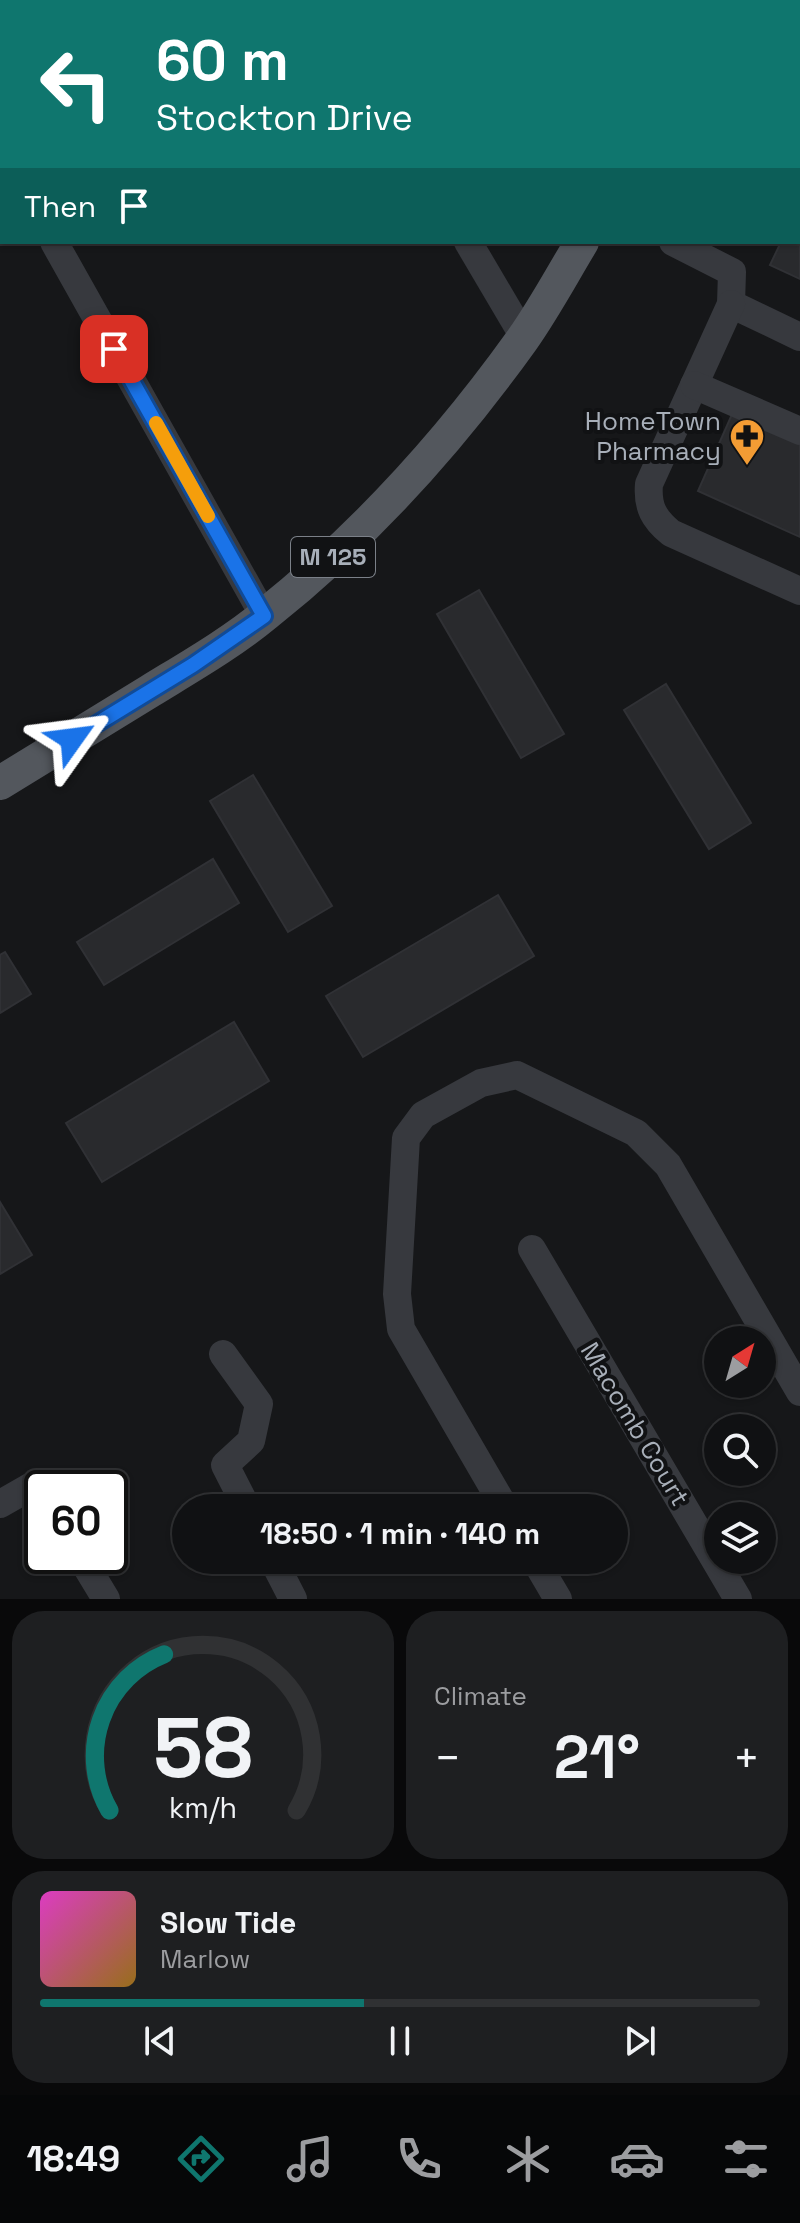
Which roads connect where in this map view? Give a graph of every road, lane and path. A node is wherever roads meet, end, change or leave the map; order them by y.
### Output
1 (55, 244) edge
2 (469, 244) edge
3 (581, 244) edge
4 (677, 244) edge
5 (731, 304) junction
6 (524, 337) junction
7 (800, 337) edge
8 (694, 385) junction
9 (800, 431) edge
10 (800, 591) edge
11 (264, 616) junction
12 (0, 783) edge
13 (532, 1249) dead end
14 (223, 1354) dead end
15 (800, 1392) edge
16 (24, 1490) edge
17 (240, 1494) edge
18 (497, 1494) edge
19 (0, 1504) edge
20 (91, 1574) edge
21 (280, 1574) edge
22 (543, 1574) edge
23 (106, 1599) edge
24 (293, 1599) edge
25 (558, 1599) edge
26 (738, 1599) edge

1 - 11 street
2 - 6 street
3 - 6 main road, M 125
4 - 5 street
5 - 7 street
5 - 8 street
6 - 11 main road, M 125
8 - 9 street
8 - 10 street
11 - 12 main road, M 125
13 - 26 street, Macomb Court
14 - 17 street
15 - 18 street
16 - 19 street
20 - 23 street
21 - 24 street
22 - 25 street

